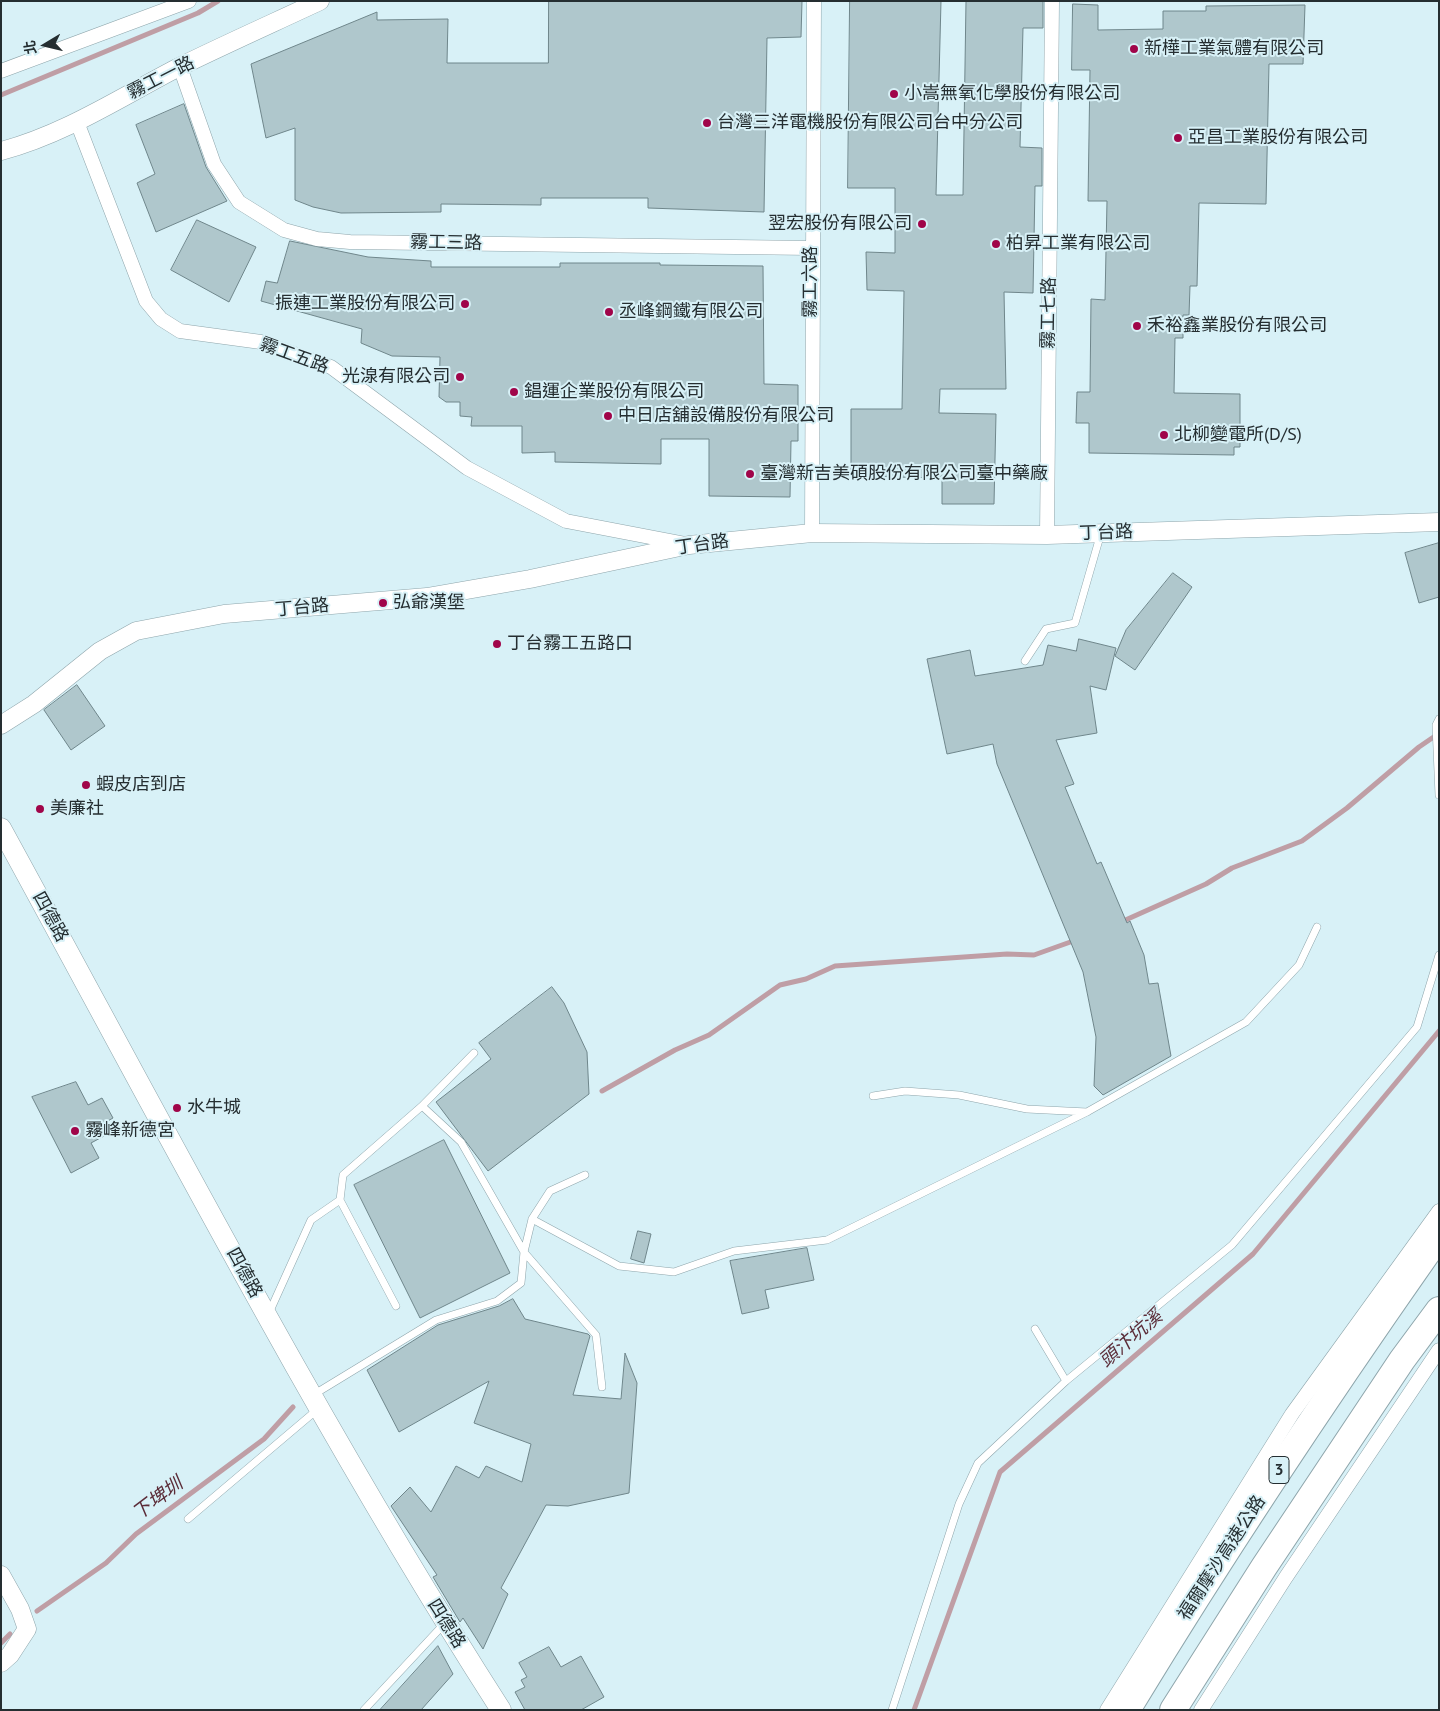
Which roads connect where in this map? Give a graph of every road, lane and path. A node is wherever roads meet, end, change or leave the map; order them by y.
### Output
1 (189, 1) edge
2 (320, 1) edge
3 (814, 1) edge
4 (1052, 1) edge
5 (180, 67) junction
6 (1, 71) edge
7 (77, 122) junction
8 (1, 151) edge
9 (811, 248) junction
10 (1439, 522) edge
11 (812, 533) junction
12 (1101, 533) junction
13 (1047, 535) junction
14 (689, 545) junction
15 (1025, 661) dead end
16 (1439, 719) edge
17 (1, 725) edge
18 (1439, 794) edge
19 (1, 828) edge
20 (1317, 927) dead end
21 (1439, 955) edge
22 (474, 1053) dead end
23 (872, 1096) dead end
24 (422, 1106) junction
25 (1088, 1112) junction
26 (586, 1175) dead end
27 (340, 1200) junction
28 (1439, 1211) edge
29 (532, 1219) junction
30 (1439, 1236) edge
31 (524, 1252) junction
32 (396, 1306) dead end
33 (1439, 1310) edge
34 (268, 1315) junction
35 (1036, 1329) dead end
36 (1439, 1350) edge
37 (1066, 1381) junction
38 (602, 1387) dead end
39 (315, 1402) junction
40 (188, 1519) dead end
41 (1, 1575) edge
42 (445, 1623) junction
43 (1, 1663) edge
44 (364, 1710) edge
45 (501, 1710) edge
46 (892, 1710) edge
47 (1107, 1710) edge
48 (1127, 1710) edge
49 (1173, 1710) edge
50 (1201, 1710) edge

1 - 6 street
2 - 5 street, 霧工一路
3 - 9 street, 霧工六路
4 - 13 street, 霧工七路
5 - 7 street, 霧工一路
5 - 9 street, 霧工三路
7 - 8 street, 霧工一路
7 - 14 street, 霧工五路
9 - 11 street, 霧工六路
10 - 12 street, 丁台路
11 - 13 street, 丁台路
11 - 14 street, 丁台路
12 - 13 street, 丁台路
12 - 15 lane
14 - 17 street, 丁台路
16 - 18 lane
19 - 34 main road, 四德路
20 - 25 lane
21 - 37 lane
22 - 24 lane
23 - 25 lane
24 - 27 lane
24 - 31 lane
25 - 29 lane
26 - 29 lane
27 - 32 lane
27 - 34 lane
28 - 47 street
29 - 31 lane
30 - 48 highway, 福爾摩沙高速公路 / 3
31 - 38 lane
31 - 39 lane
33 - 49 highway, 3
34 - 39 main road, 四德路
35 - 37 lane
36 - 50 street
37 - 46 lane
39 - 40 lane
39 - 42 main road, 四德路
41 - 43 street
42 - 44 lane
42 - 45 main road, 四德路

